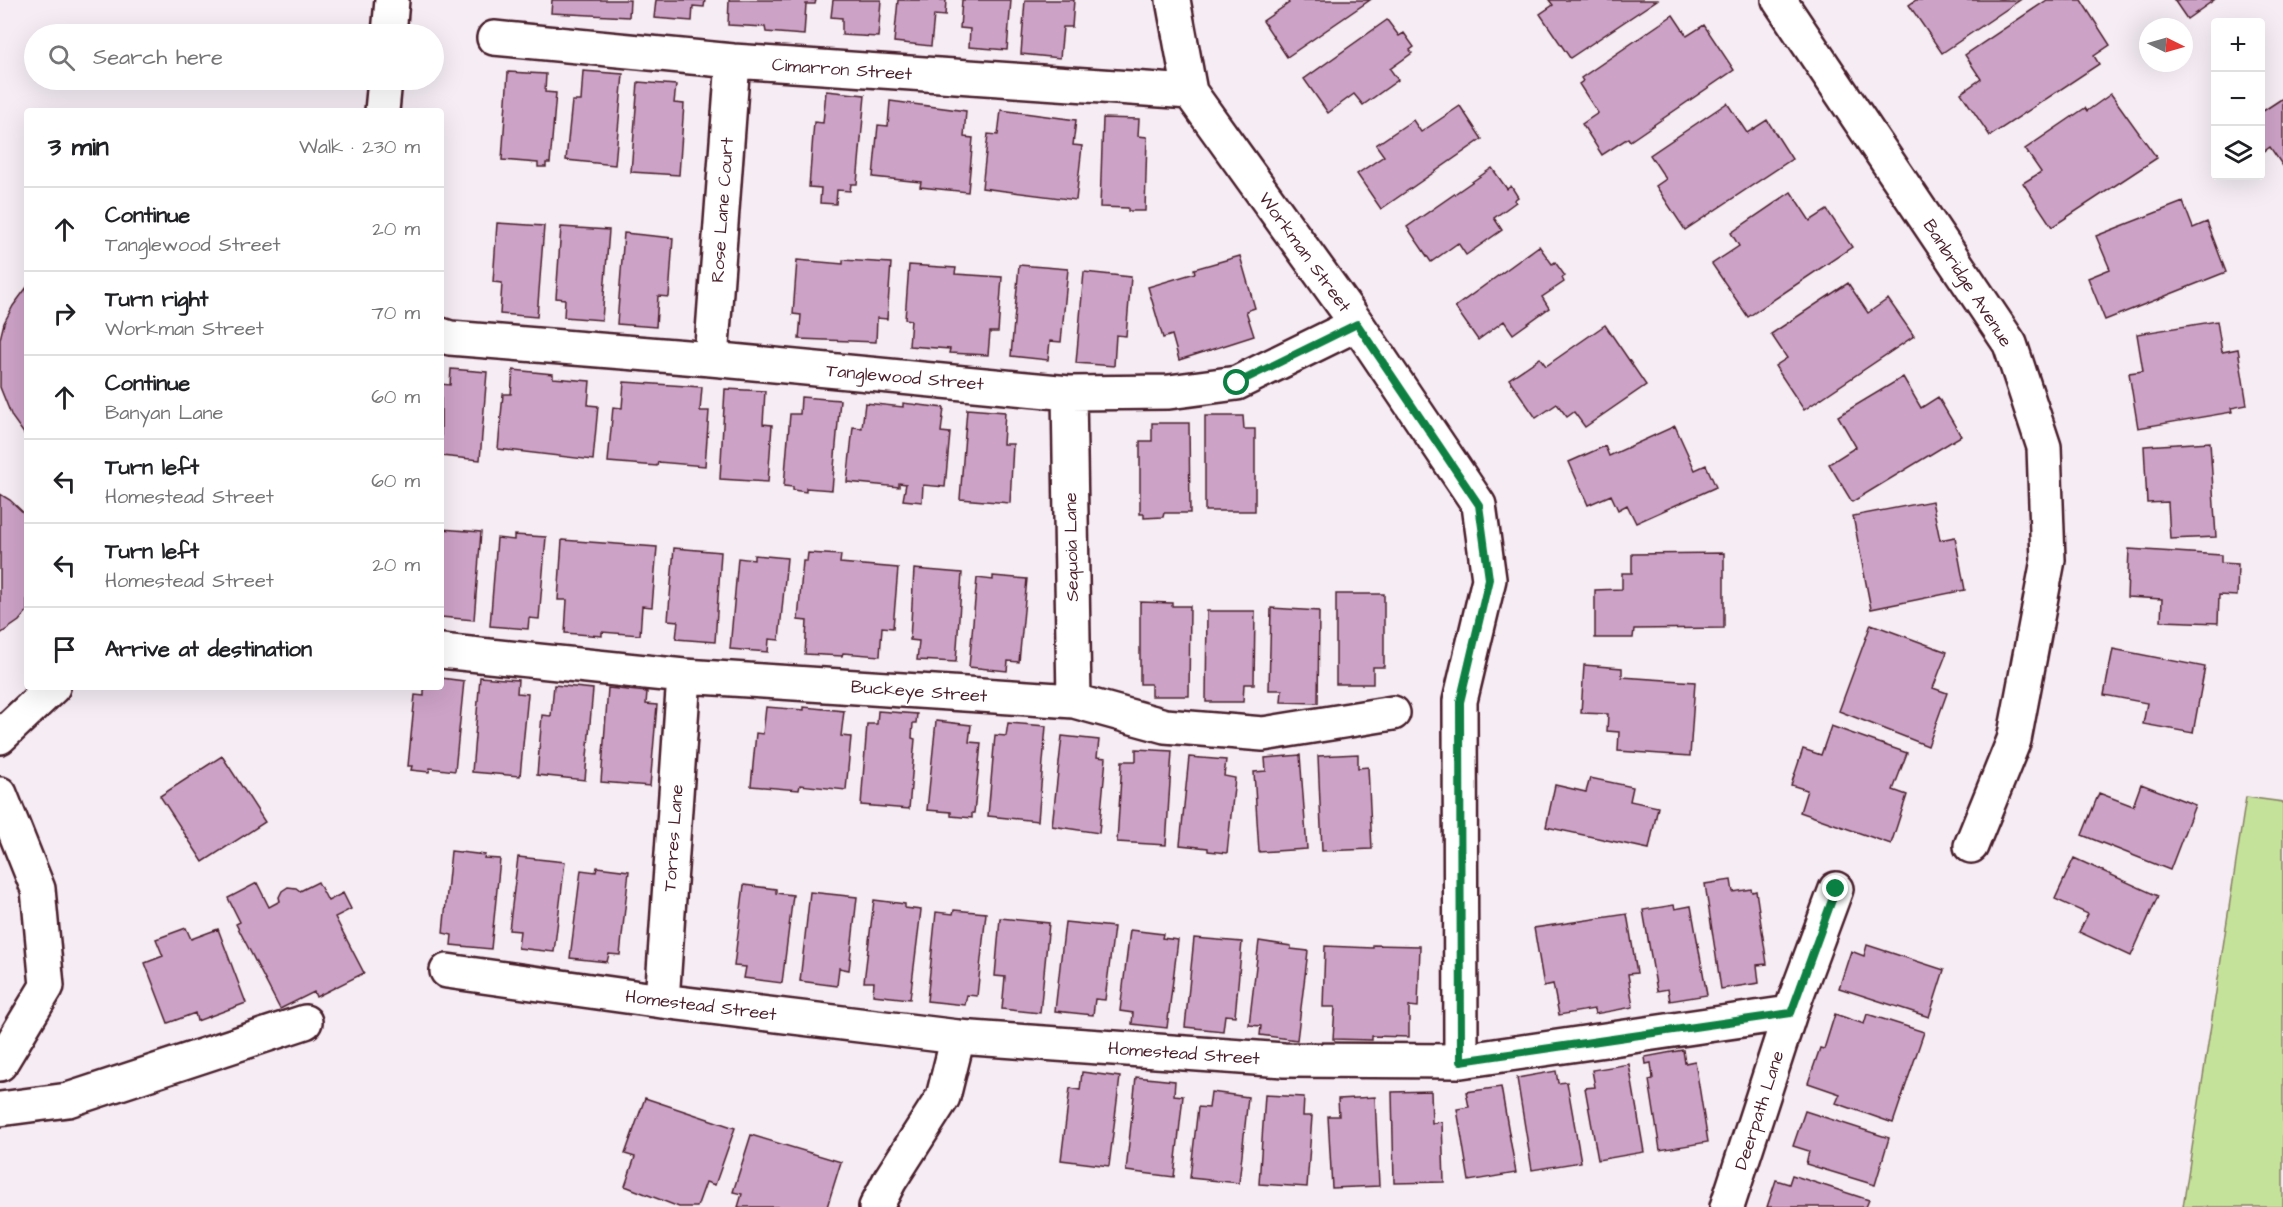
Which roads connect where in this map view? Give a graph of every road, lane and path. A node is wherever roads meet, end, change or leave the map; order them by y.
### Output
1 (392, 0) edge
2 (1173, 0) edge
3 (1779, 0) edge
4 (390, 24) edge
5 (494, 38) dead end
6 (733, 61) junction
7 (384, 90) edge
8 (1190, 92) junction
9 (382, 108) edge
10 (1357, 324) junction
11 (444, 336) edge
12 (711, 359) junction
13 (1069, 393) junction
14 (444, 651) edge
15 (684, 676) junction
16 (50, 690) edge
17 (1074, 701) junction
18 (1393, 713) dead end
19 (0, 737) edge
20 (0, 794) edge
21 (1971, 846) dead end
22 (1836, 889) dead end
23 (447, 971) dead end
24 (663, 1001) junction
25 (1791, 1013) junction
26 (305, 1022) dead end
27 (958, 1037) junction
28 (1461, 1061) junction
29 (0, 1064) edge
30 (0, 1109) edge
31 (876, 1207) edge
32 (1727, 1207) edge

1 - 4 street
2 - 8 street, Workman Street
3 - 21 street, Banbridge Avenue
5 - 6 street, Cimarron Street
6 - 8 street, Cimarron Street
6 - 12 street, Rose Lane Court
7 - 9 street
8 - 10 street, Workman Street
10 - 13 street, Tanglewood Street
10 - 28 street, Workman Street
11 - 12 street, Tanglewood Street
12 - 13 street, Tanglewood Street
13 - 17 street, Sequoia Lane
14 - 15 street, Buckeye Street
15 - 17 street, Buckeye Street
15 - 24 street, Torres Lane
16 - 19 street
17 - 18 street, Buckeye Street
20 - 29 street
22 - 25 street
23 - 24 street, Homestead Street
24 - 27 street, Homestead Street
25 - 28 street, Homestead Street
25 - 32 street, Deerpath Lane
26 - 30 street
27 - 28 street, Homestead Street
27 - 31 street

